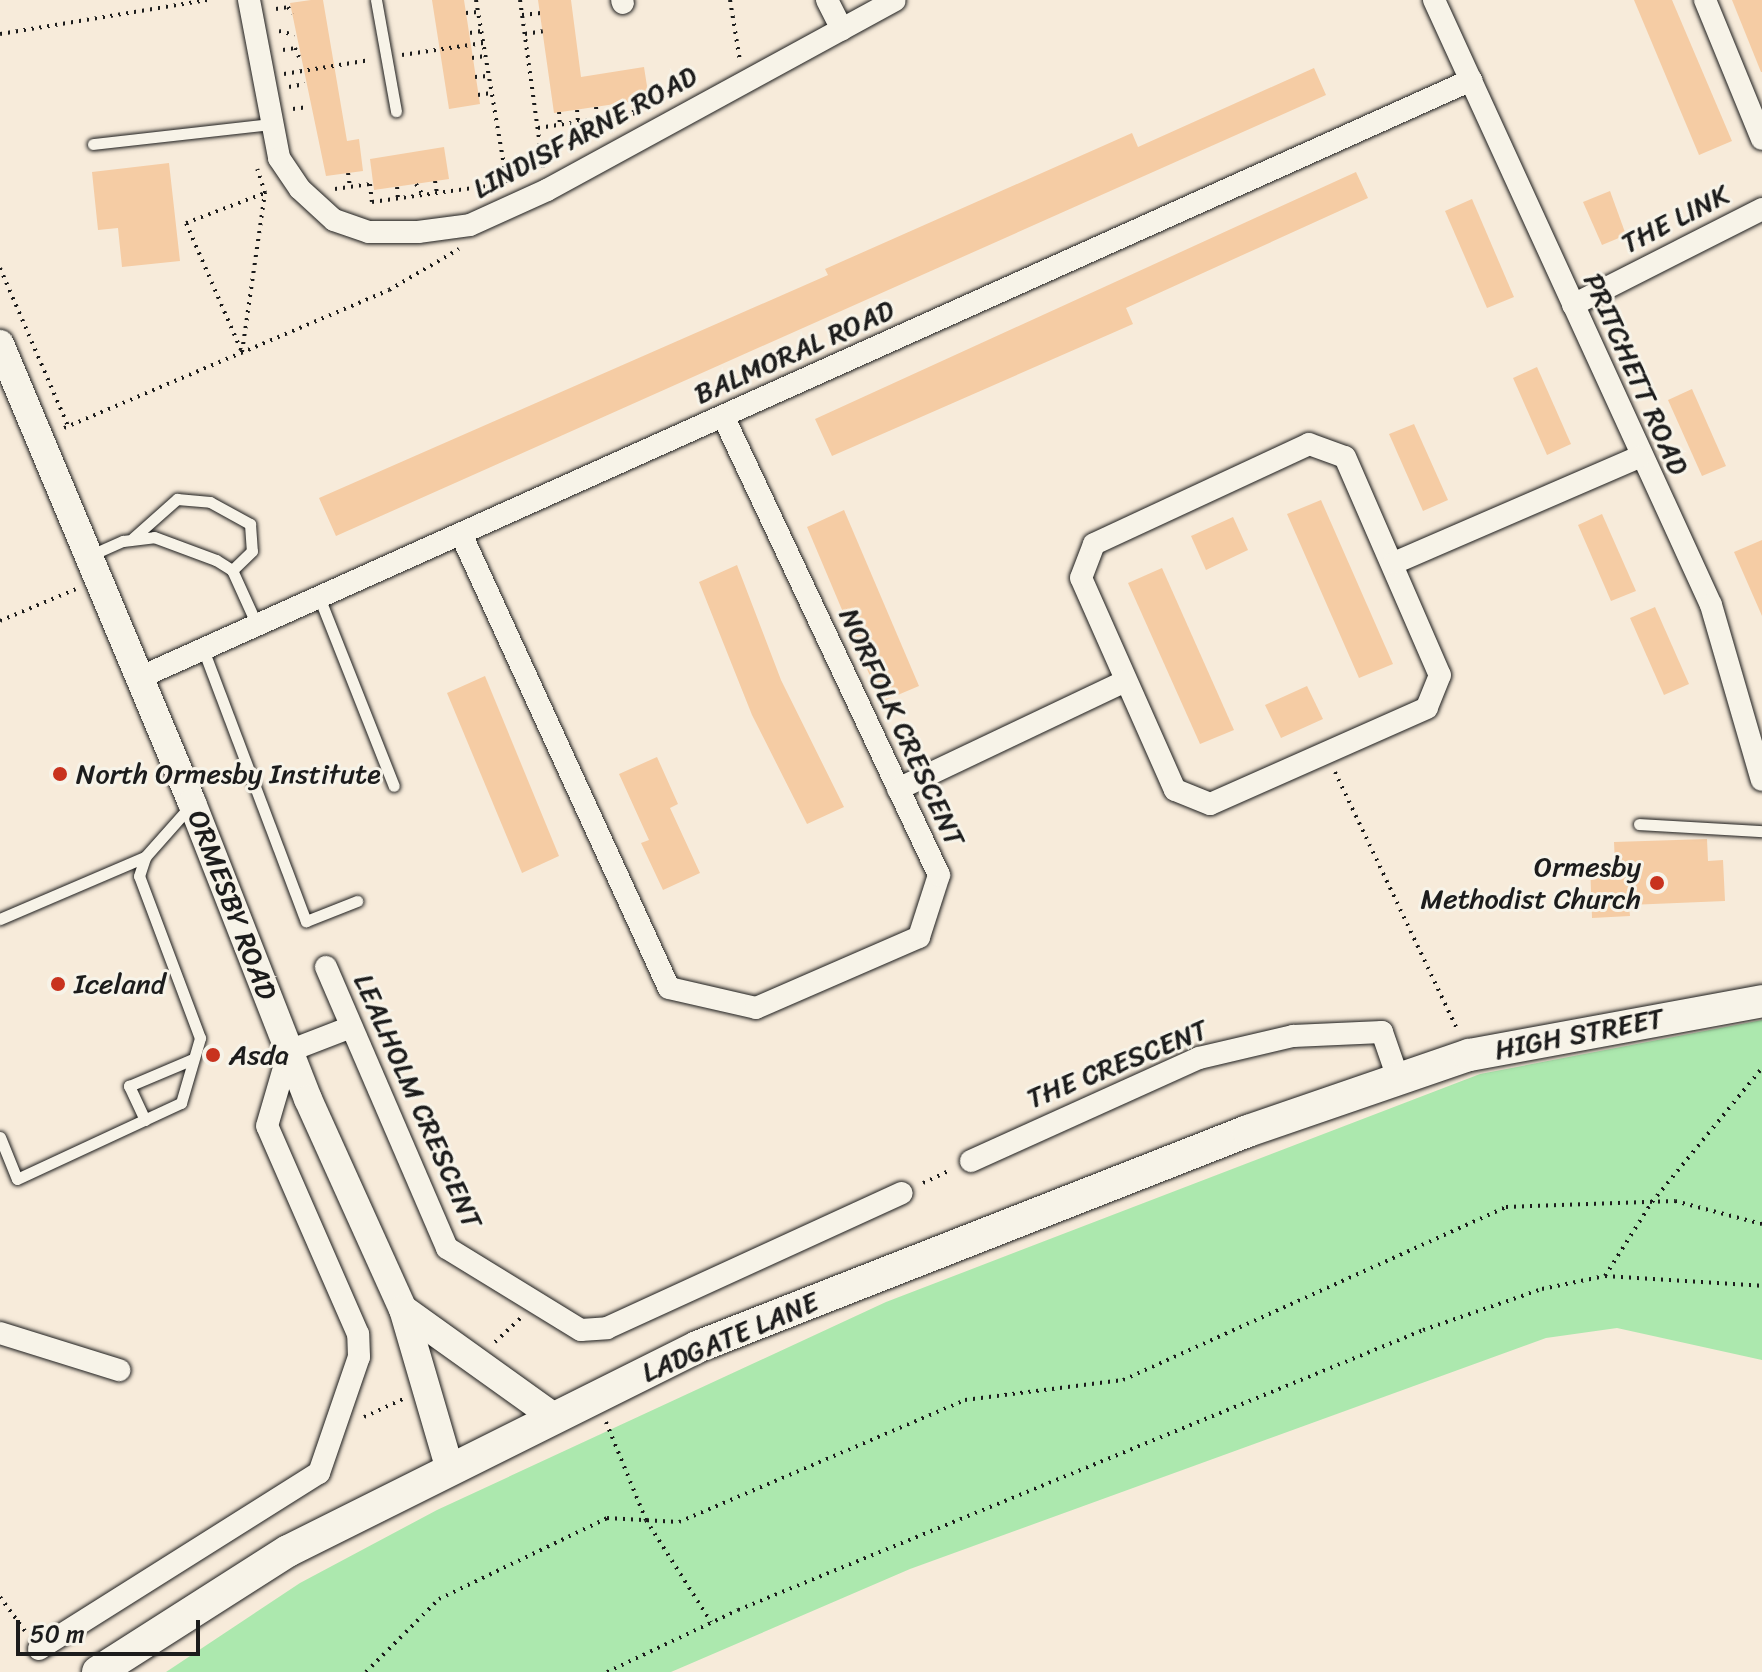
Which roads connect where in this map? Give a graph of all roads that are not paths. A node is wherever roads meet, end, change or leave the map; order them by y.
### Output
1 (249, 0) edge
2 (376, 0) edge
3 (827, 0) edge
4 (895, 0) edge
5 (1434, 0) edge
6 (1705, 0) edge
7 (842, 29) junction
8 (1471, 80) junction
9 (396, 111) dead end
10 (270, 124) junction
11 (1762, 139) edge
12 (93, 144) dead end
13 (1762, 209) edge
14 (1573, 305) junction
15 (0, 344) edge
16 (723, 416) junction
17 (1639, 457) junction
18 (461, 534) junction
19 (133, 538) junction
20 (1394, 563) junction
21 (96, 567) junction
22 (232, 570) junction
23 (319, 597) junction
24 (257, 625) junction
25 (203, 649) junction
26 (141, 677) junction
27 (1125, 681) junction
28 (1762, 780) edge
29 (394, 786) dead end
30 (898, 789) junction
31 (192, 803) junction
32 (1639, 824) dead end
33 (1762, 831) edge
34 (145, 857) junction
35 (357, 901) dead end
36 (0, 919) edge
37 (326, 967) dead end
38 (1762, 1001) edge
39 (351, 1027) junction
40 (289, 1051) junction
41 (193, 1059) junction
42 (1399, 1081) junction
43 (145, 1120) junction
44 (0, 1137) edge
45 (971, 1161) road end
46 (902, 1193) road end
47 (403, 1309) junction
48 (0, 1333) edge
49 (119, 1370) dead end
50 (555, 1418) junction
51 (450, 1470) junction
52 (39, 1649) dead end
53 (98, 1672) edge

1 - 10 street, LINDISFARNE ROAD
2 - 9 lane
3 - 7 street
4 - 7 street, LINDISFARNE ROAD
5 - 8 street, PRITCHETT ROAD
6 - 11 street
7 - 10 street, LINDISFARNE ROAD
8 - 14 street, PRITCHETT ROAD
8 - 16 street, BALMORAL ROAD
10 - 12 lane
13 - 14 street, THE LINK
14 - 17 street, PRITCHETT ROAD
15 - 21 street, ORMESBY ROAD
16 - 18 street, BALMORAL ROAD
16 - 30 street, NORFOLK CRESCENT
17 - 20 street
17 - 28 street, PRITCHETT ROAD
18 - 23 street, BALMORAL ROAD
18 - 30 street, NORFOLK CRESCENT
19 - 21 lane
19 - 22 lane
19 - 22 lane
20 - 27 street
20 - 27 street
21 - 26 street, ORMESBY ROAD
22 - 24 lane
23 - 24 street, BALMORAL ROAD
23 - 29 lane
24 - 25 street, BALMORAL ROAD
25 - 26 street, BALMORAL ROAD
25 - 35 lane
26 - 31 street, ORMESBY ROAD
27 - 30 street
31 - 34 lane
31 - 40 street, ORMESBY ROAD
32 - 33 lane
34 - 36 lane
34 - 41 lane
37 - 39 street, LEALHOLM CRESCENT
38 - 42 main road, HIGH STREET
39 - 40 street
39 - 46 street, LEALHOLM CRESCENT
40 - 47 street, ORMESBY ROAD
40 - 52 street
41 - 43 lane
41 - 43 lane
42 - 45 street, THE CRESCENT
42 - 50 main road, LADGATE LANE
43 - 44 lane
47 - 50 street
47 - 51 street, ORMESBY ROAD
48 - 49 street
50 - 51 main road, LADGATE LANE
51 - 53 main road, LADGATE LANE

